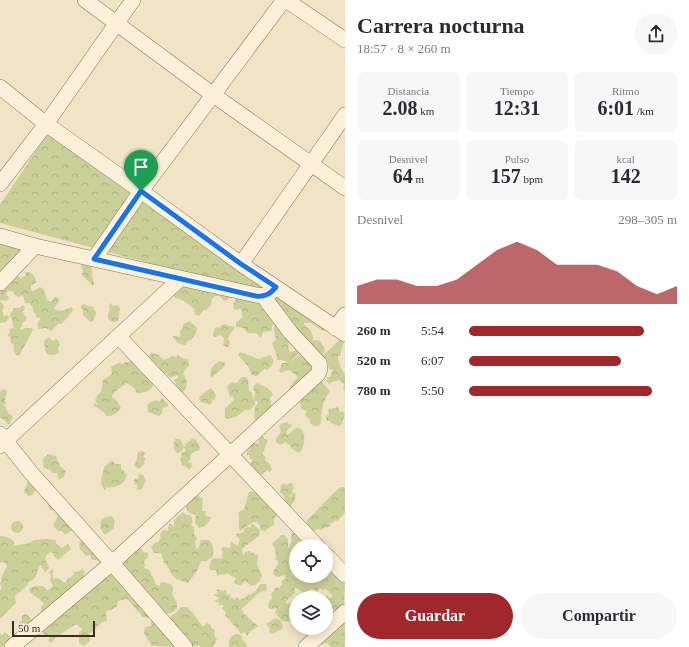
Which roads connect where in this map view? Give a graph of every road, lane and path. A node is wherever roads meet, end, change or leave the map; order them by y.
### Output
1 (85, 0) edge
2 (133, 0) edge
3 (285, 0) edge
4 (117, 24) junction
5 (345, 40) edge
6 (0, 87) edge
7 (212, 94) junction
8 (345, 115) edge
9 (46, 124) junction
10 (311, 164) junction
11 (0, 184) edge
12 (345, 188) edge
13 (141, 191) junction
14 (0, 236) edge
15 (35, 246) junction
16 (94, 259) junction
17 (241, 264) junction
18 (180, 279) junction
19 (0, 283) edge
20 (276, 287) junction
21 (263, 296) junction
22 (345, 315) edge
23 (340, 331) edge
24 (119, 337) junction
25 (2, 440) edge
26 (230, 454) junction
27 (310, 539) edge
28 (333, 562) edge
29 (112, 563) junction
30 (345, 575) edge
31 (345, 612) edge
32 (12, 647) edge
33 (185, 647) edge
34 (306, 647) edge

1 - 4 street
2 - 4 street
3 - 5 street
3 - 7 street
4 - 7 street
4 - 9 street
6 - 9 street
7 - 10 street
7 - 13 street
8 - 10 street
9 - 11 street
9 - 13 street
10 - 12 street
10 - 17 street
13 - 16 street
13 - 17 street
14 - 15 street
15 - 16 street
15 - 19 street
16 - 18 street
17 - 20 street
18 - 21 street
18 - 24 street
20 - 21 street
20 - 23 street
21 - 26 street
22 - 23 street
24 - 25 street
24 - 26 street
25 - 29 street
26 - 27 street
26 - 29 street
28 - 30 street
29 - 32 street
29 - 33 street
31 - 34 street

